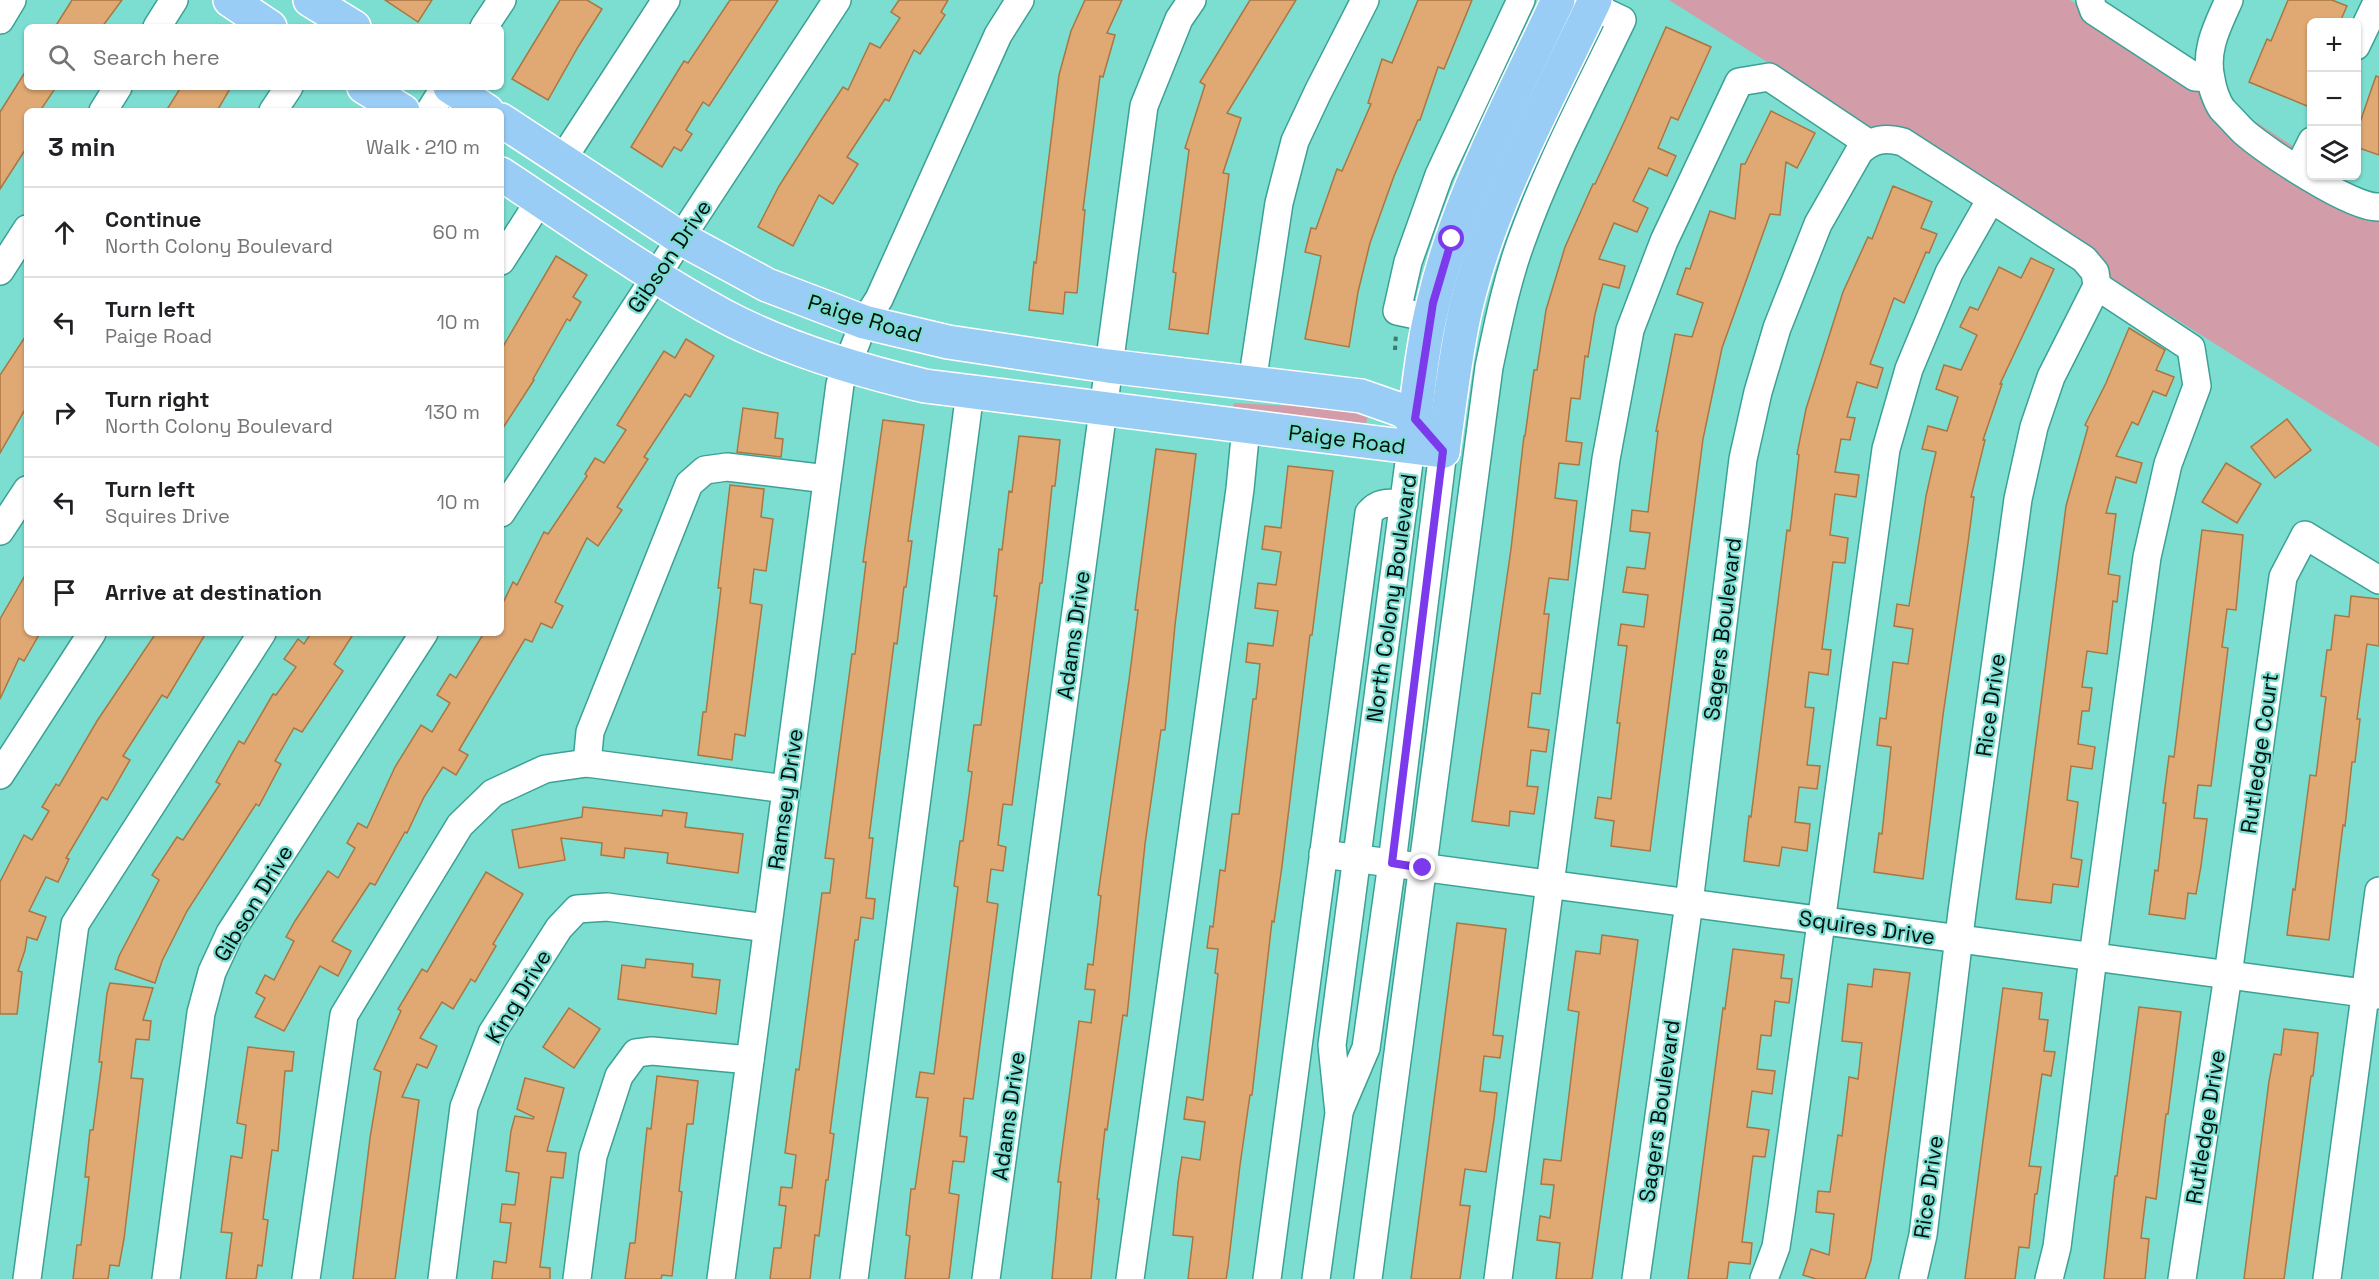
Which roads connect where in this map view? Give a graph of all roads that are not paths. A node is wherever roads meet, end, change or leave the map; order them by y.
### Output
1 (12, 0) edge
2 (174, 0) edge
3 (230, 0) edge
4 (502, 0) edge
5 (666, 0) edge
6 (837, 0) edge
7 (1020, 0) edge
8 (1192, 0) edge
9 (1365, 0) edge
10 (1521, 0) edge
11 (1558, 0) edge
12 (2090, 0) edge
13 (2229, 0) edge
14 (2378, 0) edge
15 (1593, 3) edge
16 (0, 20) edge
17 (159, 24) edge
18 (266, 24) edge
19 (486, 24) edge
20 (2361, 36) edge
21 (2210, 78) junction
22 (116, 90) edge
23 (287, 90) edge
24 (369, 90) edge
25 (444, 90) edge
26 (455, 90) edge
27 (105, 108) edge
28 (275, 108) edge
29 (398, 108) edge
30 (432, 108) edge
31 (482, 108) edge
32 (504, 122) edge
33 (1868, 142) junction
34 (2307, 151) edge
35 (562, 160) junction
36 (2298, 169) junction
37 (504, 176) edge
38 (1991, 199) junction
39 (540, 200) junction
40 (2379, 207) edge
41 (24, 234) edge
42 (682, 238) junction
43 (504, 256) edge
44 (0, 271) edge
45 (655, 275) junction
46 (2097, 286) junction
47 (1430, 318) junction
48 (864, 322) junction
49 (1423, 356) junction
50 (846, 364) junction
51 (1108, 366) junction
52 (1252, 383) junction
53 (970, 392) junction
54 (1361, 396) junction
55 (1103, 408) junction
56 (1246, 427) junction
57 (1413, 433) junction
58 (1443, 451) junction
59 (827, 479) junction
60 (24, 495) edge
61 (1404, 504) junction
62 (504, 508) edge
63 (0, 531) edge
64 (2379, 580) edge
65 (90, 636) edge
66 (260, 636) edge
67 (421, 636) edge
68 (587, 764) junction
69 (0, 775) edge
70 (786, 789) junction
71 (1323, 854) junction
72 (1356, 858) junction
73 (1392, 863) junction
74 (1423, 868) junction
75 (1550, 884) junction
76 (2379, 891) edge
77 (1689, 903) junction
78 (1822, 921) junction
79 (767, 928) junction
80 (1959, 940) junction
81 (2093, 957) junction
82 (2228, 975) junction
83 (2373, 994) edge
84 (750, 1060) junction
85 (1339, 1113) junction
86 (27, 1279) edge
87 (166, 1279) edge
88 (306, 1279) edge
89 (442, 1279) edge
90 (577, 1279) edge
91 (721, 1279) edge
92 (854, 1279) edge
93 (986, 1279) edge
94 (1130, 1279) edge
95 (1267, 1279) edge
96 (1317, 1279) edge
97 (1368, 1279) edge
98 (1498, 1279) edge
99 (1636, 1279) edge
100 (1764, 1279) edge
101 (1913, 1279) edge
102 (2049, 1279) edge
103 (2182, 1279) edge
104 (2327, 1279) edge

1 - 16 street
2 - 17 street
3 - 18 main road
4 - 19 street
5 - 35 street
6 - 42 street, Gibson Drive
7 - 48 street, Ramsey Drive
8 - 51 street, Adams Drive
9 - 52 street
10 - 47 street
11 - 47 main road, North Colony Boulevard
12 - 21 street
13 - 21 street
14 - 20 street
15 - 58 main road, North Colony Boulevard
15 - 74 street
21 - 36 street
22 - 27 street
23 - 28 street
24 - 29 main road
25 - 30 street
26 - 31 main road
32 - 35 main road, Paige Road
33 - 38 street
33 - 75 street
33 - 77 street, Sagers Boulevard
34 - 36 street
35 - 42 main road, Paige Road
36 - 40 street
37 - 39 main road, Paige Road
38 - 46 street
38 - 78 street
39 - 43 street
39 - 45 main road, Paige Road
41 - 44 street
42 - 45 street, Gibson Drive
42 - 48 main road, Paige Road
45 - 50 main road, Paige Road
45 - 62 street, Gibson Drive
46 - 80 street, Rice Drive
46 - 81 street
47 - 49 main road, North Colony Boulevard
48 - 50 street, Ramsey Drive
48 - 51 main road, Paige Road
49 - 54 main road
49 - 57 main road, North Colony Boulevard
50 - 53 main road, Paige Road
50 - 59 street, Ramsey Drive
51 - 52 main road, Paige Road
51 - 55 street, Adams Drive
52 - 54 main road, Paige Road
53 - 55 main road, Paige Road
53 - 92 street
54 - 57 main road, Paige Road
55 - 56 main road, Paige Road
55 - 93 street, Adams Drive
56 - 57 main road, Paige Road
56 - 94 street
57 - 58 main road, Paige Road
57 - 61 street, North Colony Boulevard
58 - 73 street, North Colony Boulevard
59 - 68 street
59 - 70 street, Ramsey Drive
60 - 63 street
61 - 71 street
61 - 72 street, North Colony Boulevard
64 - 82 street, Rutledge Court
65 - 69 street
66 - 86 street
67 - 87 street, Gibson Drive
68 - 70 street
68 - 88 street
70 - 79 street, Ramsey Drive
71 - 72 street, Squires Drive
71 - 95 street
72 - 73 street, Squires Drive
72 - 85 street, North Colony Boulevard
73 - 74 street, Squires Drive
73 - 85 street, North Colony Boulevard
74 - 75 street, Squires Drive
74 - 97 street
75 - 77 street, Squires Drive
75 - 98 street
76 - 83 street
77 - 78 street, Squires Drive
77 - 99 street, Sagers Boulevard
78 - 80 street, Squires Drive
78 - 100 street
79 - 84 street, Ramsey Drive
79 - 89 street, King Drive
80 - 81 street, Squires Drive
80 - 101 street, Rice Drive
81 - 82 street, Squires Drive
81 - 102 street
82 - 83 street, Squires Drive
82 - 103 street, Rutledge Drive
83 - 104 street
84 - 90 street
84 - 91 street, Ramsey Drive
85 - 96 street, North Colony Boulevard

